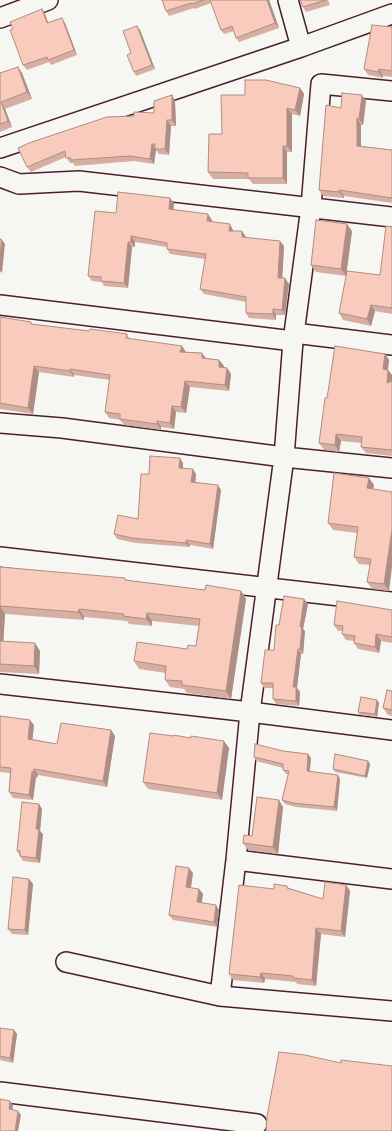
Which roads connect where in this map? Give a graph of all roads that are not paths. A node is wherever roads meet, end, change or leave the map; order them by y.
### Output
1 (48, 0) edge
2 (288, 0) edge
3 (392, 14) edge
4 (0, 18) edge
5 (301, 47) junction
6 (392, 90) edge
7 (0, 148) edge
8 (0, 177) edge
9 (311, 207) junction
10 (392, 217) edge
11 (0, 305) edge
12 (293, 337) junction
13 (392, 345) edge
14 (0, 423) edge
15 (284, 457) junction
16 (392, 468) edge
17 (0, 557) edge
18 (267, 588) junction
19 (392, 602) edge
20 (0, 684) edge
21 (250, 712) junction
22 (392, 730) edge
23 (236, 860) junction
24 (392, 879) edge
25 (66, 962) dead end
26 (220, 996) junction
27 (392, 1011) edge
28 (0, 1092) edge
29 (257, 1124) dead end

1 - 4 street
2 - 5 street
3 - 5 street
5 - 7 street
6 - 9 street
8 - 9 street
9 - 10 street
9 - 12 street
11 - 12 street
12 - 13 street
12 - 15 street
14 - 15 street
15 - 16 street
15 - 18 street
17 - 18 street
18 - 19 street
18 - 21 street
20 - 21 street
21 - 22 street
21 - 23 street
23 - 24 street
23 - 26 street
25 - 26 street
26 - 27 street
28 - 29 street

